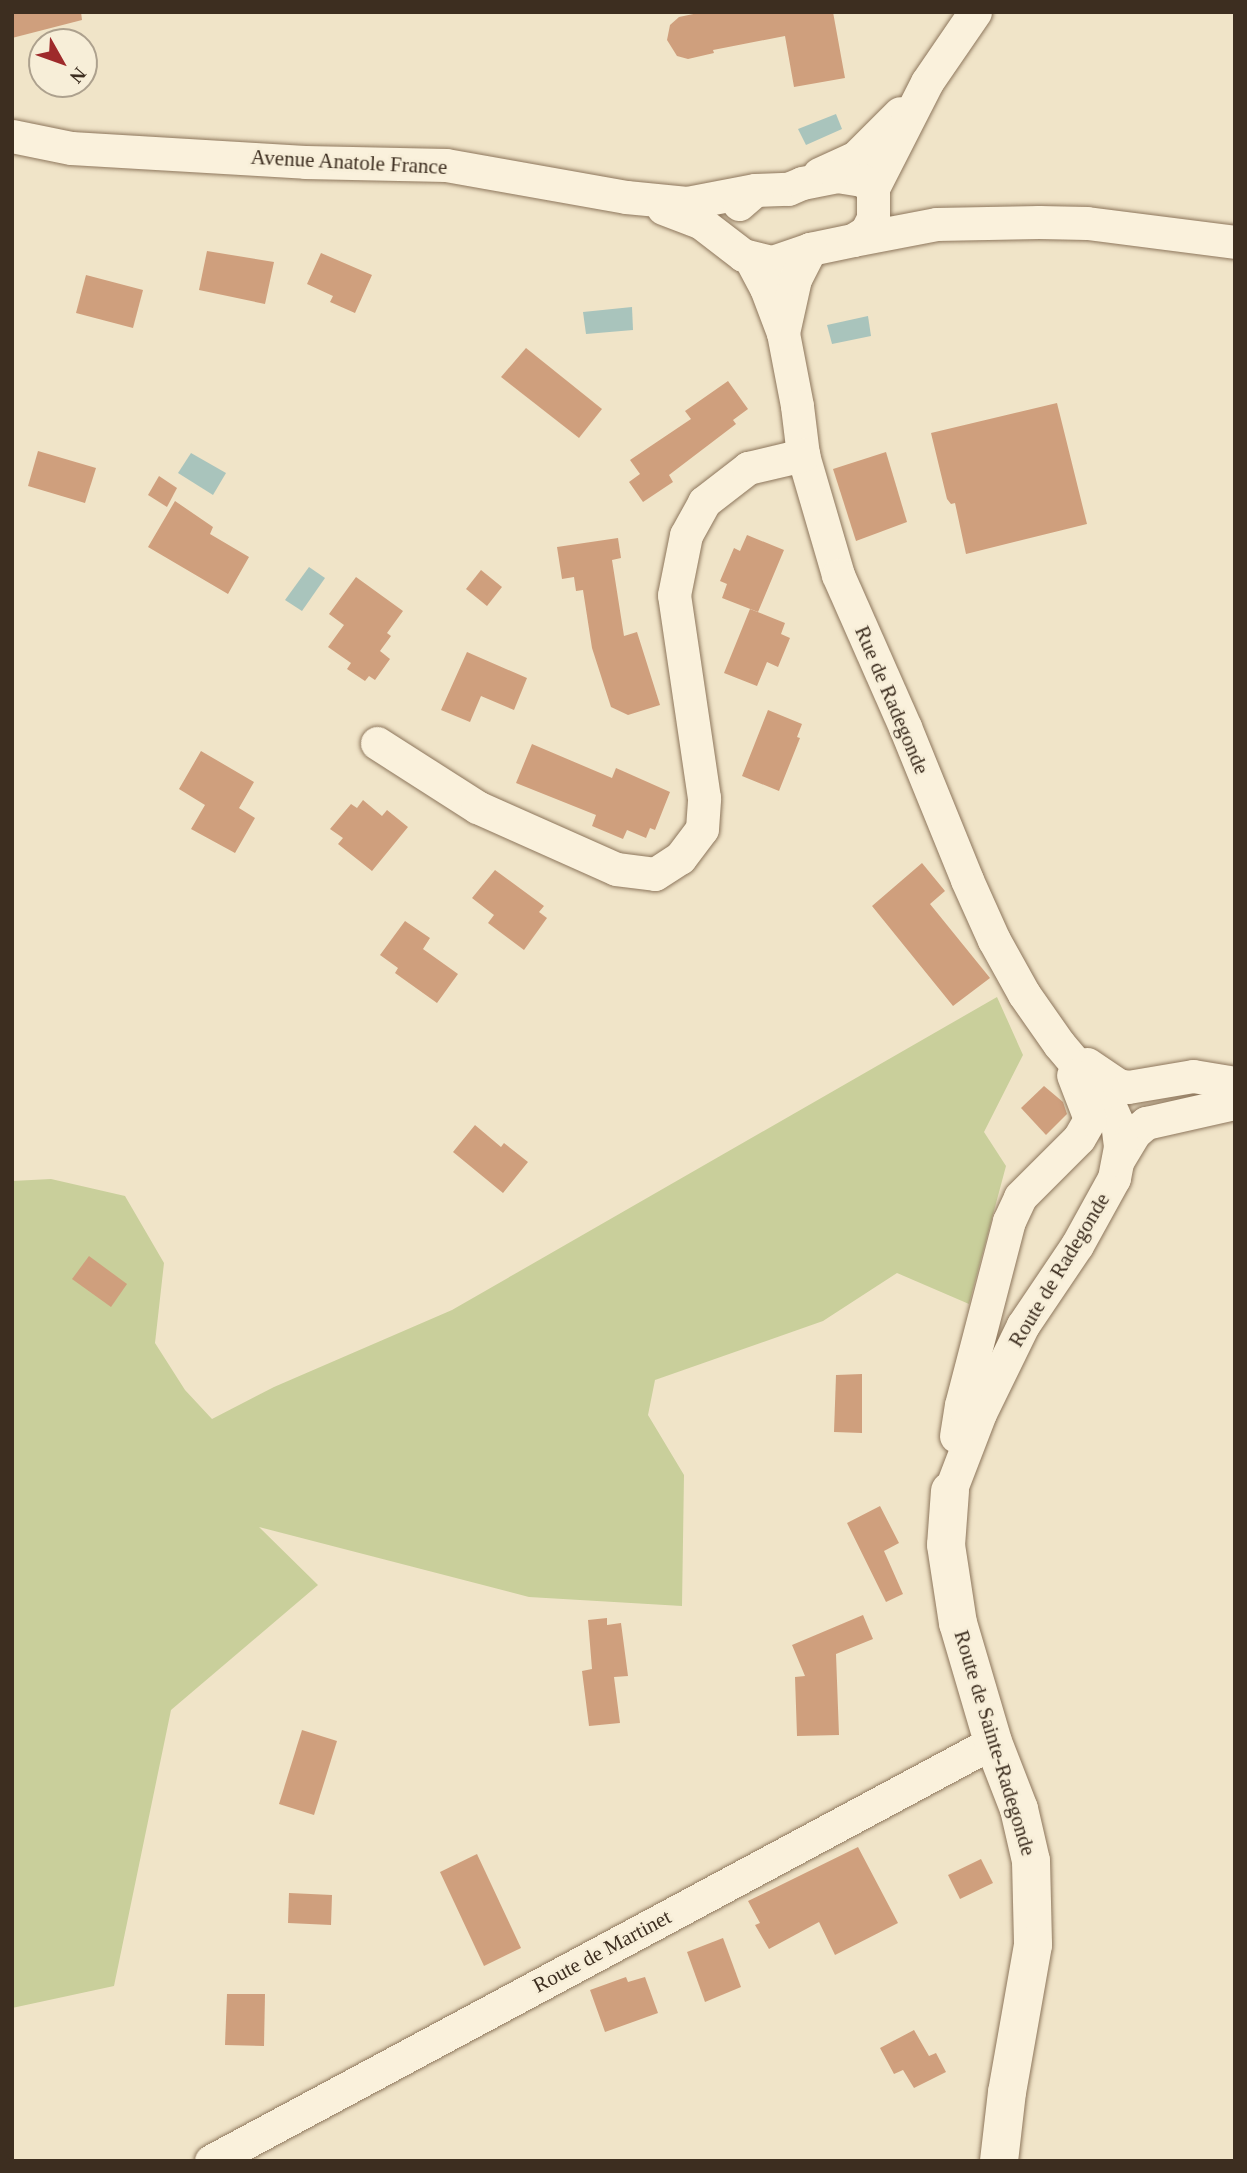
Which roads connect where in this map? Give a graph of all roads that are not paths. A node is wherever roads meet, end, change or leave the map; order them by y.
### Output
1 (975, 12) edge
2 (927, 82) junction
3 (12, 136) edge
4 (71, 148) junction
5 (12, 151) edge
6 (802, 183) junction
7 (755, 190) junction
8 (873, 191) junction
9 (626, 197) junction
10 (936, 224) junction
11 (853, 240) junction
12 (1235, 242) edge
13 (810, 249) junction
14 (740, 251) junction
15 (783, 333) junction
16 (803, 455) junction
17 (377, 743) dead end
18 (1059, 1044) junction
19 (1235, 1083) edge
20 (1235, 1103) edge
21 (1118, 1160) junction
22 (950, 1491) junction
23 (993, 1742) junction
24 (211, 2161) edge
25 (999, 2161) edge

1 - 2 street
2 - 6 street
2 - 8 street
3 - 4 street, Avenue Anatole France
4 - 5 street, Avenue Anatole France
4 - 9 street, Avenue Anatole France
6 - 7 street, Avenue Anatole France
6 - 8 street
7 - 9 street, Avenue Anatole France
7 - 14 street
8 - 10 street
8 - 11 street
9 - 14 street, Avenue Anatole France
10 - 11 street
10 - 12 street
11 - 13 street
13 - 14 street
13 - 15 street, Rue de Radegonde
14 - 15 street, Rue de Radegonde
15 - 16 street, Rue de Radegonde
16 - 17 street
16 - 18 street, Rue de Radegonde
18 - 19 street
18 - 21 street, Route de Radegonde
18 - 22 street, Route de Radegonde
20 - 21 street
21 - 22 street, Route de Radegonde
22 - 23 street, Route de Sainte-Radegonde
23 - 24 street, Route de Martinet
23 - 25 street, Route de Sainte-Radegonde

